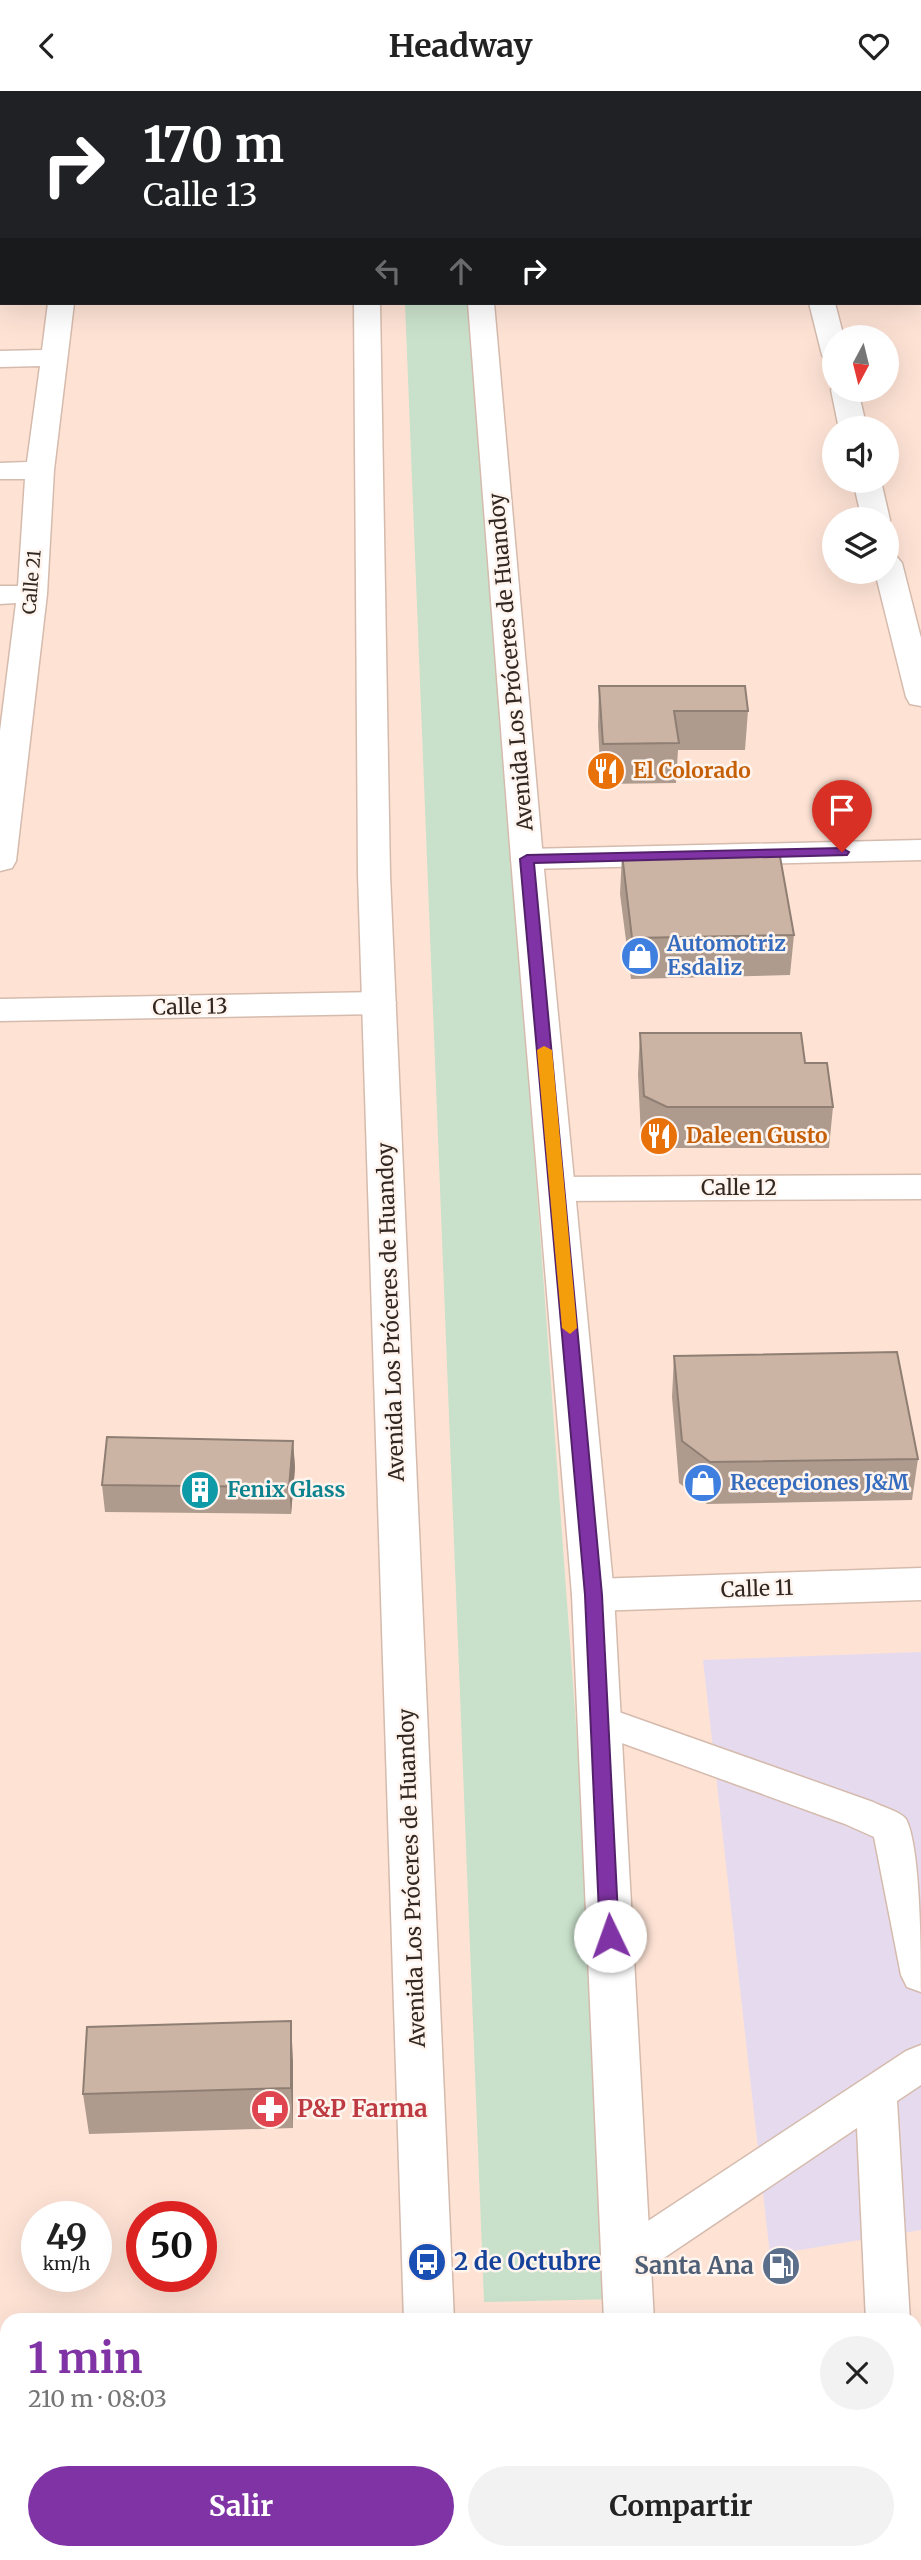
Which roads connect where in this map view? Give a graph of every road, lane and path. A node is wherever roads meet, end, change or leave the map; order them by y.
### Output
1 (61, 305) edge
2 (367, 305) edge
3 (481, 305) edge
4 (822, 305) edge
5 (828, 325) edge
6 (54, 358) junction
7 (0, 359) edge
8 (40, 470) junction
9 (0, 471) edge
10 (892, 584) edge
11 (32, 594) junction
12 (0, 595) edge
13 (10, 688) edge
14 (921, 697) edge
15 (921, 851) edge
16 (527, 859) junction
17 (0, 861) edge
18 (379, 1003) junction
19 (0, 1010) edge
20 (921, 1187) edge
21 (557, 1189) junction
22 (921, 1584) edge
23 (593, 1595) junction
24 (599, 1720) junction
25 (921, 1975) edge
26 (921, 2063) edge
27 (876, 2095) junction
28 (625, 2260) junction
29 (429, 2313) edge
30 (628, 2313) edge
31 (888, 2313) edge

1 - 6 main road, Calle 21
2 - 18 main road, Avenida Los Próceres de Huandoy
3 - 16 main road, Avenida Los Próceres de Huandoy
4 - 5 main road
6 - 7 main road
6 - 8 main road, Calle 21
8 - 9 main road
8 - 11 main road, Calle 21
10 - 14 main road
11 - 12 main road
11 - 13 main road, Calle 21
13 - 17 main road, Calle 21
15 - 16 main road
16 - 21 main road, Avenida Los Próceres de Huandoy
18 - 19 main road, Calle 13
18 - 29 main road, Avenida Los Próceres de Huandoy
20 - 21 main road, Calle 12
21 - 23 main road, Avenida Los Próceres de Huandoy
22 - 23 main road, Calle 11
23 - 24 main road, Avenida Los Próceres de Huandoy
24 - 25 lane
24 - 28 main road, Avenida Los Próceres de Huandoy
26 - 27 lane
27 - 28 lane
27 - 31 lane
28 - 30 main road, Avenida Los Próceres de Huandoy

